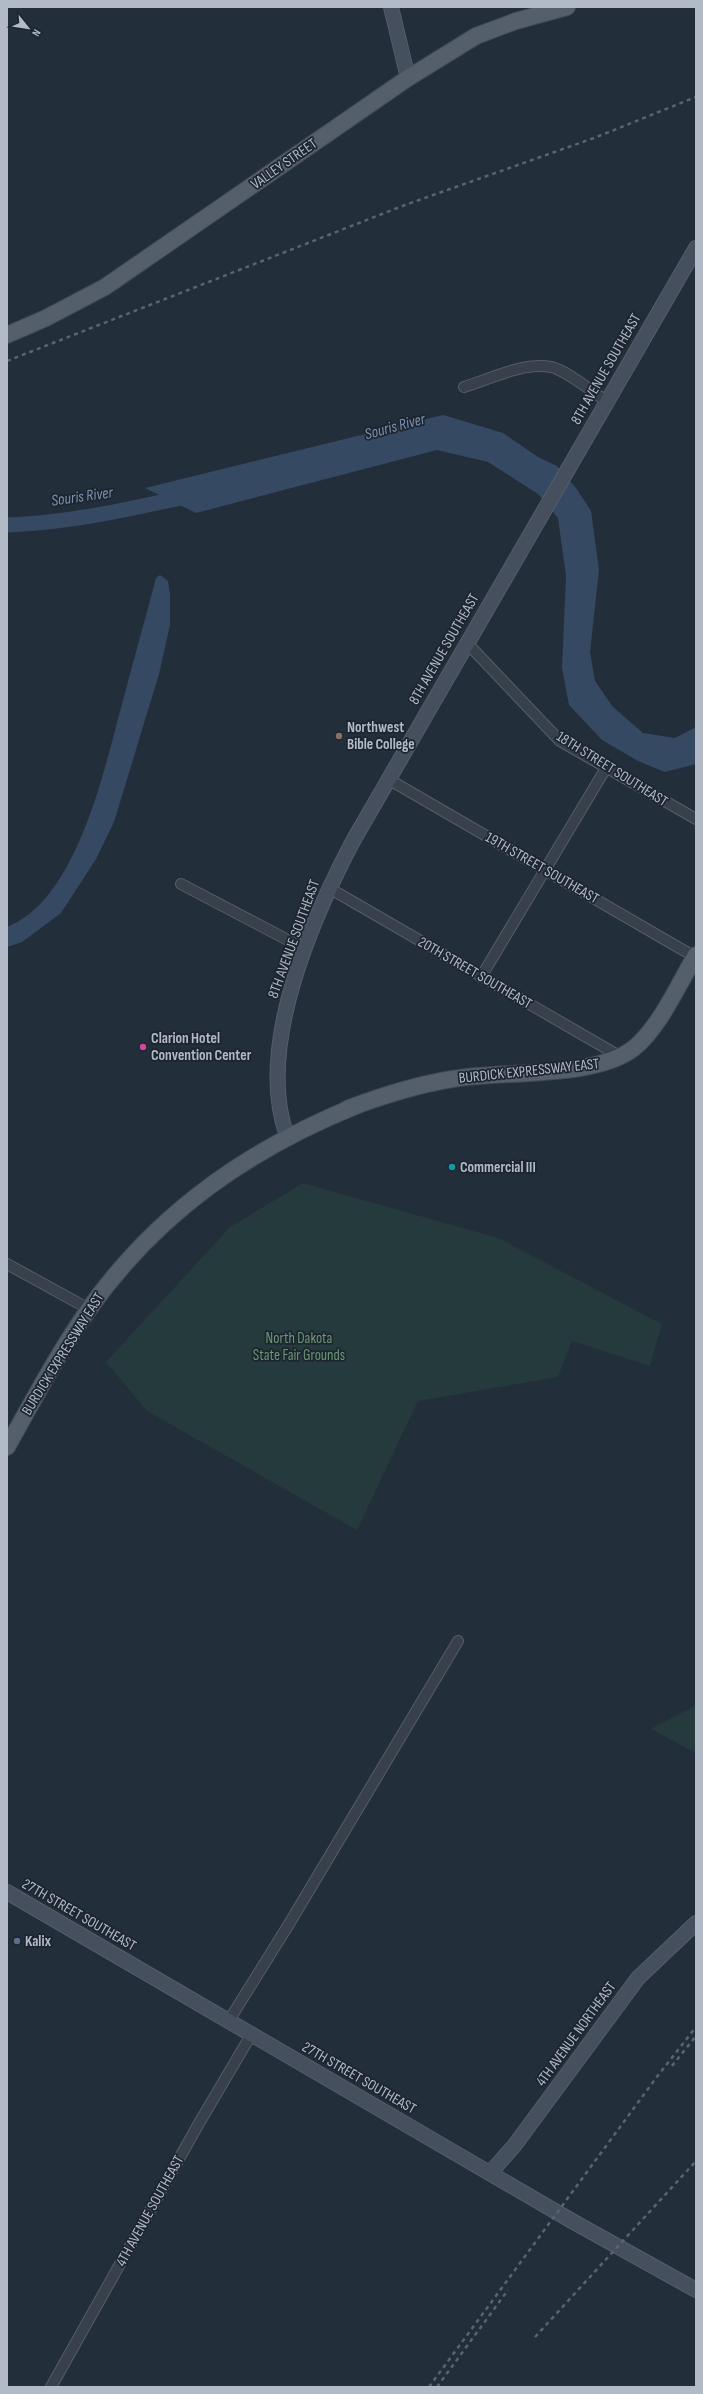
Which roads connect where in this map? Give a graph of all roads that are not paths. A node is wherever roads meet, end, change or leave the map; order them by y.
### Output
1 (391, 7) edge
2 (567, 7) edge
3 (408, 78) junction
4 (694, 257) edge
5 (7, 335) edge
6 (464, 387) dead end
7 (606, 401) junction
8 (467, 643) junction
9 (606, 768) junction
10 (388, 779) junction
11 (696, 819) edge
12 (545, 870) junction
13 (181, 884) dead end
14 (329, 888) junction
15 (306, 949) junction
16 (695, 956) edge
17 (481, 977) junction
18 (622, 1057) junction
19 (358, 1105) dead end
20 (337, 1114) junction
21 (288, 1136) junction
22 (7, 1264) edge
23 (89, 1309) junction
24 (7, 1447) edge
25 (458, 1641) dead end
26 (7, 1892) edge
27 (696, 1922) edge
28 (228, 2022) junction
29 (251, 2035) junction
30 (490, 2174) junction
31 (696, 2290) edge
32 (51, 2387) edge

1 - 3 street
2 - 3 main road, VALLEY STREET
3 - 5 main road, VALLEY STREET
4 - 7 street, 8TH AVENUE SOUTHEAST
6 - 7 street
7 - 8 street, 8TH AVENUE SOUTHEAST
8 - 9 street, 18TH STREET SOUTHEAST
8 - 10 street, 8TH AVENUE SOUTHEAST
9 - 11 street, 18TH STREET SOUTHEAST
9 - 12 street
10 - 12 street, 19TH STREET SOUTHEAST
10 - 14 street, 8TH AVENUE SOUTHEAST
12 - 16 street, 19TH STREET SOUTHEAST
12 - 17 street
13 - 15 street
14 - 15 street, 8TH AVENUE SOUTHEAST
14 - 17 street, 20TH STREET SOUTHEAST
15 - 21 street, 8TH AVENUE SOUTHEAST
16 - 18 main road, BURDICK EXPRESSWAY EAST
17 - 18 street, 20TH STREET SOUTHEAST
18 - 20 main road, BURDICK EXPRESSWAY EAST
19 - 20 main road, BURDICK EXPRESSWAY EAST
20 - 21 main road, BURDICK EXPRESSWAY EAST
21 - 23 main road, BURDICK EXPRESSWAY EAST
22 - 23 street
23 - 24 main road, BURDICK EXPRESSWAY EAST
25 - 28 street
26 - 28 street, 27TH STREET SOUTHEAST
27 - 30 street, 4TH AVENUE NORTHEAST
28 - 29 street, 27TH STREET SOUTHEAST
29 - 30 street, 27TH STREET SOUTHEAST
29 - 32 street, 4TH AVENUE SOUTHEAST
30 - 31 street, 27TH STREET SOUTHEAST

